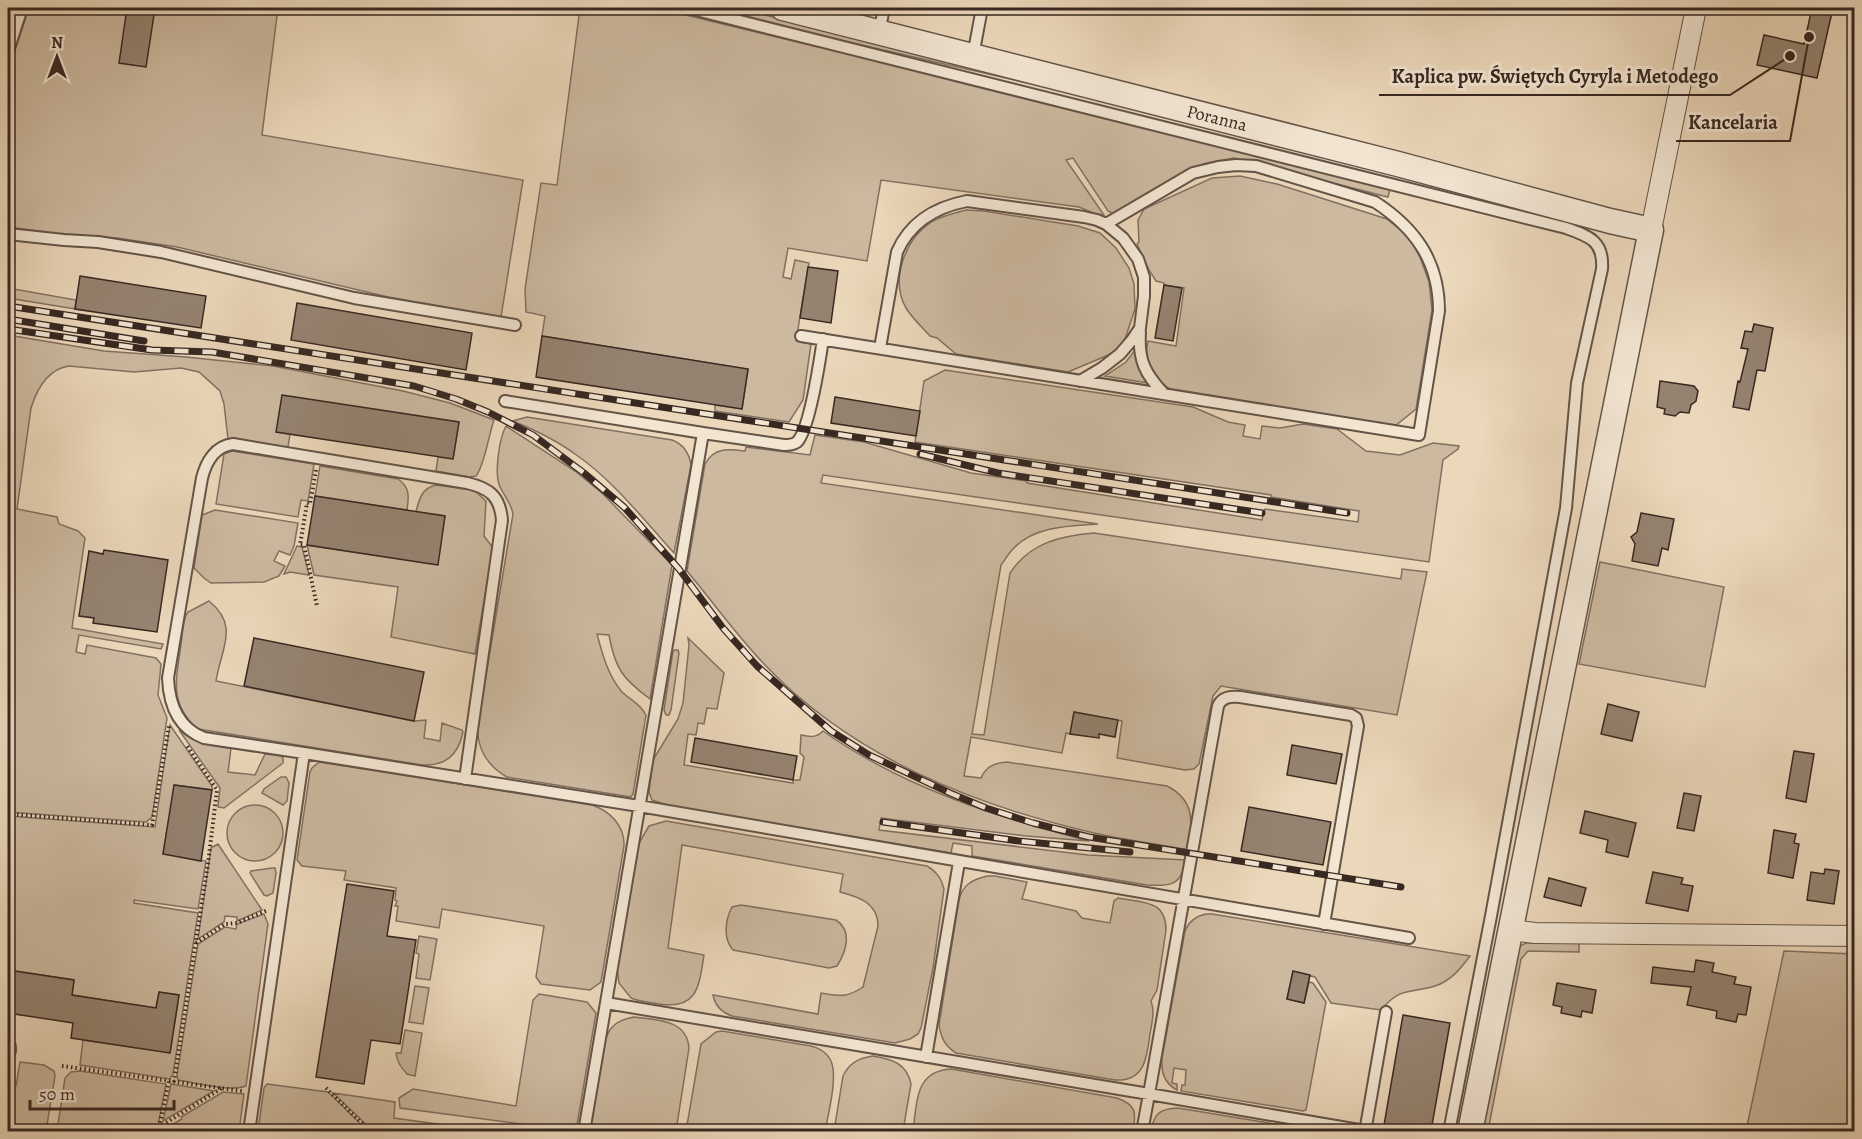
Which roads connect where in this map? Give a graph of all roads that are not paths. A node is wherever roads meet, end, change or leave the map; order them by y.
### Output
1 (22, 8) edge
2 (688, 8) edge
3 (783, 8) edge
4 (884, 8) edge
5 (982, 8) edge
6 (1696, 8) edge
7 (879, 33) junction
8 (8, 51) edge
9 (973, 56) junction
10 (1106, 224) junction
11 (1651, 230) junction
12 (8, 234) edge
13 (515, 325) dead end
14 (1140, 328) junction
15 (801, 336) dead end
16 (823, 339) junction
17 (880, 348) junction
18 (1080, 381) junction
19 (1164, 394) junction
20 (505, 401) dead end
21 (703, 433) junction
22 (304, 753) junction
23 (465, 779) junction
24 (639, 806) junction
25 (959, 862) junction
26 (1183, 901) junction
27 (1324, 924) junction
28 (1510, 930) junction
29 (1854, 936) edge
30 (1409, 938) dead end
31 (606, 1003) junction
32 (1386, 1012) dead end
33 (926, 1057) junction
34 (1149, 1094) junction
35 (249, 1131) edge
36 (584, 1131) edge
37 (1142, 1131) edge
38 (1365, 1131) edge
39 (1449, 1131) edge
40 (1470, 1131) edge

1 - 8 lane
2 - 39 lane
3 - 7 street, Poranna
4 - 7 lane
5 - 9 lane
6 - 11 street
7 - 9 street, Poranna
9 - 11 street, Poranna
10 - 14 lane
10 - 17 lane
10 - 19 lane
11 - 28 street
12 - 13 lane
14 - 18 lane
14 - 19 lane
15 - 16 lane
16 - 17 lane
16 - 21 lane
17 - 18 lane
18 - 19 lane
20 - 21 lane
21 - 24 lane
22 - 23 lane
22 - 23 lane
22 - 35 lane
23 - 24 lane
24 - 25 lane
24 - 31 lane
25 - 26 lane
25 - 33 lane
26 - 27 lane
26 - 27 lane
26 - 34 lane
27 - 30 lane
28 - 29 street
28 - 40 street
31 - 33 lane
31 - 36 lane
32 - 38 lane
33 - 34 lane
34 - 37 lane
34 - 38 lane

